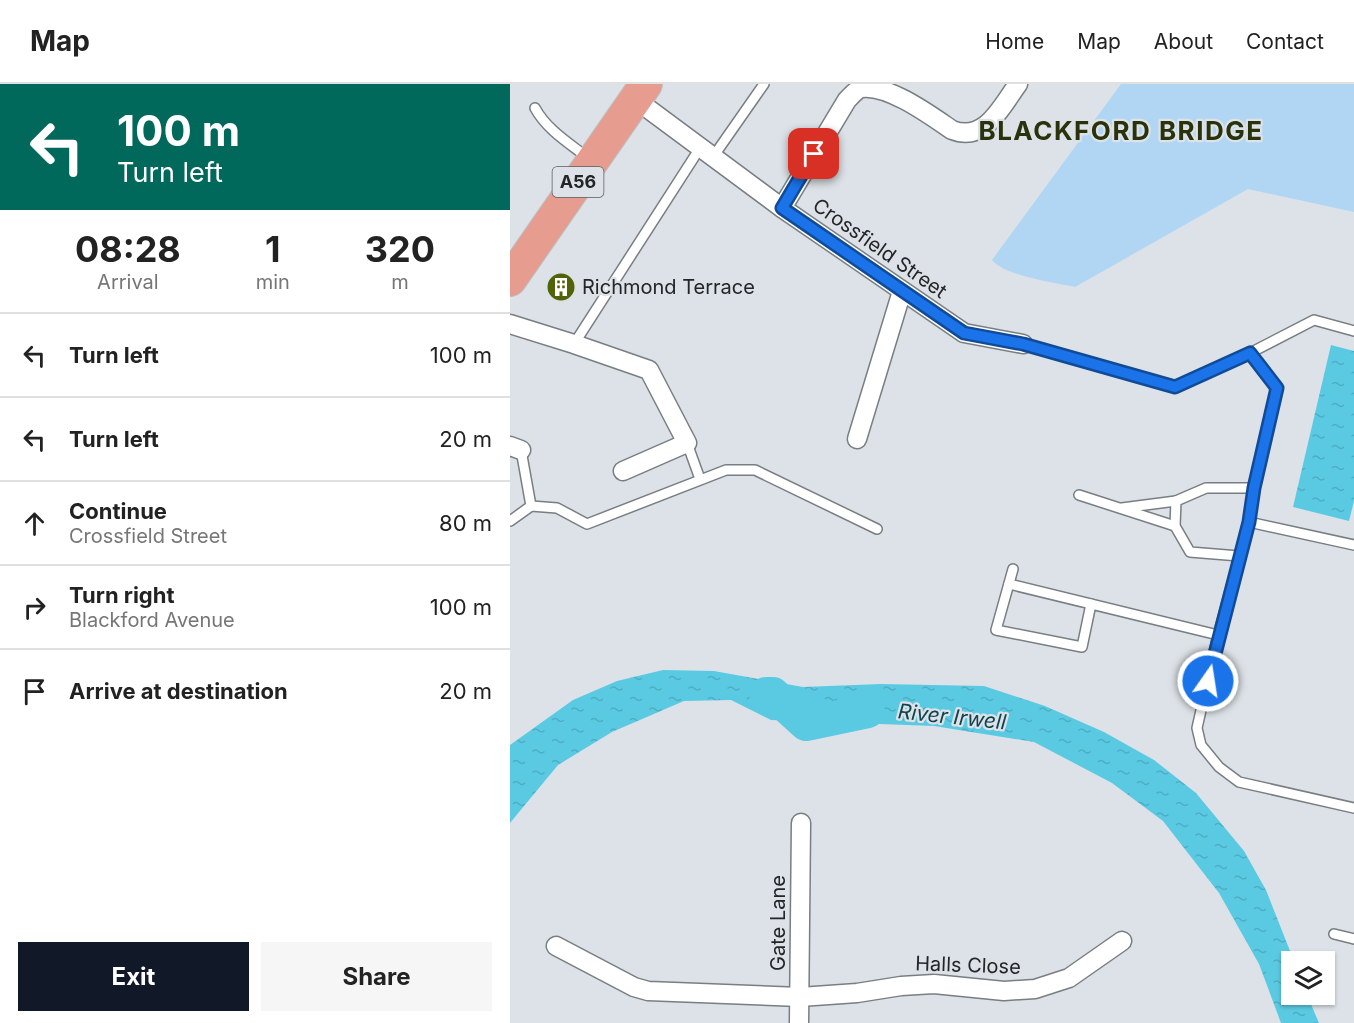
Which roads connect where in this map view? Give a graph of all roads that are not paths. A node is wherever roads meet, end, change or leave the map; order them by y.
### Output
1 (764, 84) edge
2 (1018, 84) edge
3 (641, 91) edge
4 (535, 108) dead end
5 (707, 152) junction
6 (592, 161) junction
7 (782, 208) junction
8 (510, 280) edge
9 (902, 291) junction
10 (510, 324) edge
11 (1354, 331) edge
12 (574, 344) junction
13 (1023, 344) joint
14 (1250, 353) junction
15 (857, 439) dead end
16 (687, 444) junction
17 (515, 448) edge
18 (623, 471) dead end
19 (700, 479) junction
20 (1254, 488) junction
21 (1079, 495) dead end
22 (1176, 501) junction
23 (531, 506) junction
24 (1120, 508) junction
25 (510, 521) edge
26 (1249, 522) junction
27 (1175, 526) junction
28 (877, 529) dead end
29 (1354, 545) edge
30 (1239, 556) junction
31 (1013, 569) dead end
32 (1010, 584) junction
33 (1091, 604) junction
34 (1218, 635) junction
35 (1354, 808) edge
36 (801, 823) dead end
37 (1334, 934) dead end
38 (1354, 939) edge
39 (1122, 941) dead end
40 (556, 946) dead end
41 (800, 997) junction
42 (799, 1023) edge

1 - 5 lane
2 - 7 street
3 - 5 street, Crossfield Street
3 - 6 highway, A56
4 - 6 lane
5 - 7 street, Crossfield Street
5 - 12 lane
6 - 8 highway, A56
7 - 9 street, Crossfield Street
9 - 13 street, Crossfield Street
9 - 15 street
10 - 12 street
11 - 14 lane
12 - 16 street
13 - 14 lane
14 - 20 lane
16 - 18 street
16 - 19 lane
17 - 23 lane
19 - 23 lane
19 - 28 lane
20 - 22 lane
20 - 26 lane
21 - 24 lane
22 - 24 lane
22 - 27 lane
23 - 25 lane
24 - 27 lane
26 - 29 lane
26 - 30 lane
27 - 30 lane
30 - 34 lane
31 - 32 lane
32 - 33 lane
32 - 33 lane
33 - 34 lane
34 - 35 lane
36 - 41 street, Gate Lane
37 - 38 lane
39 - 41 street, Halls Close
40 - 41 street, Halls Close
41 - 42 street, Gate Lane

